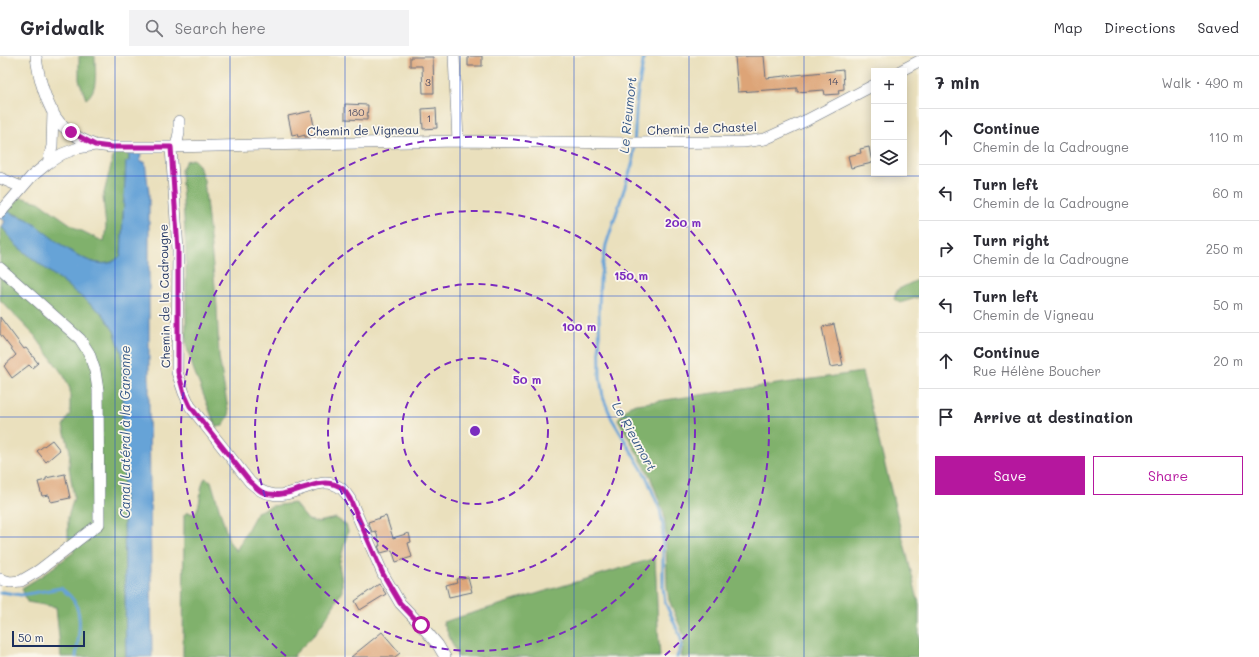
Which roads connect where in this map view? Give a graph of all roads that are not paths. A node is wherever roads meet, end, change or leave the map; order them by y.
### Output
1 (36, 56) edge
2 (454, 56) edge
3 (919, 61) edge
4 (906, 68) edge
5 (871, 87) edge
6 (53, 111) junction
7 (179, 121) dead end
8 (458, 141) junction
9 (635, 143) joint
10 (95, 145) junction
11 (173, 147) junction
12 (48, 163) junction
13 (0, 178) edge
14 (22, 187) junction
15 (0, 213) edge
16 (0, 268) edge
17 (0, 579) edge
18 (445, 657) edge

1 - 6 street
2 - 8 street
3 - 4 street
5 - 9 street, Chemin de Chastel
6 - 10 street
6 - 12 street
7 - 11 street, Chemin de la Cadrougne
8 - 9 street, Chemin de Vigneau
8 - 11 street, Chemin de Vigneau
10 - 11 street, Chemin de Vigneau
10 - 12 street
11 - 18 street, Chemin de la Cadrougne
12 - 14 street
13 - 14 street
14 - 15 street
16 - 17 street

